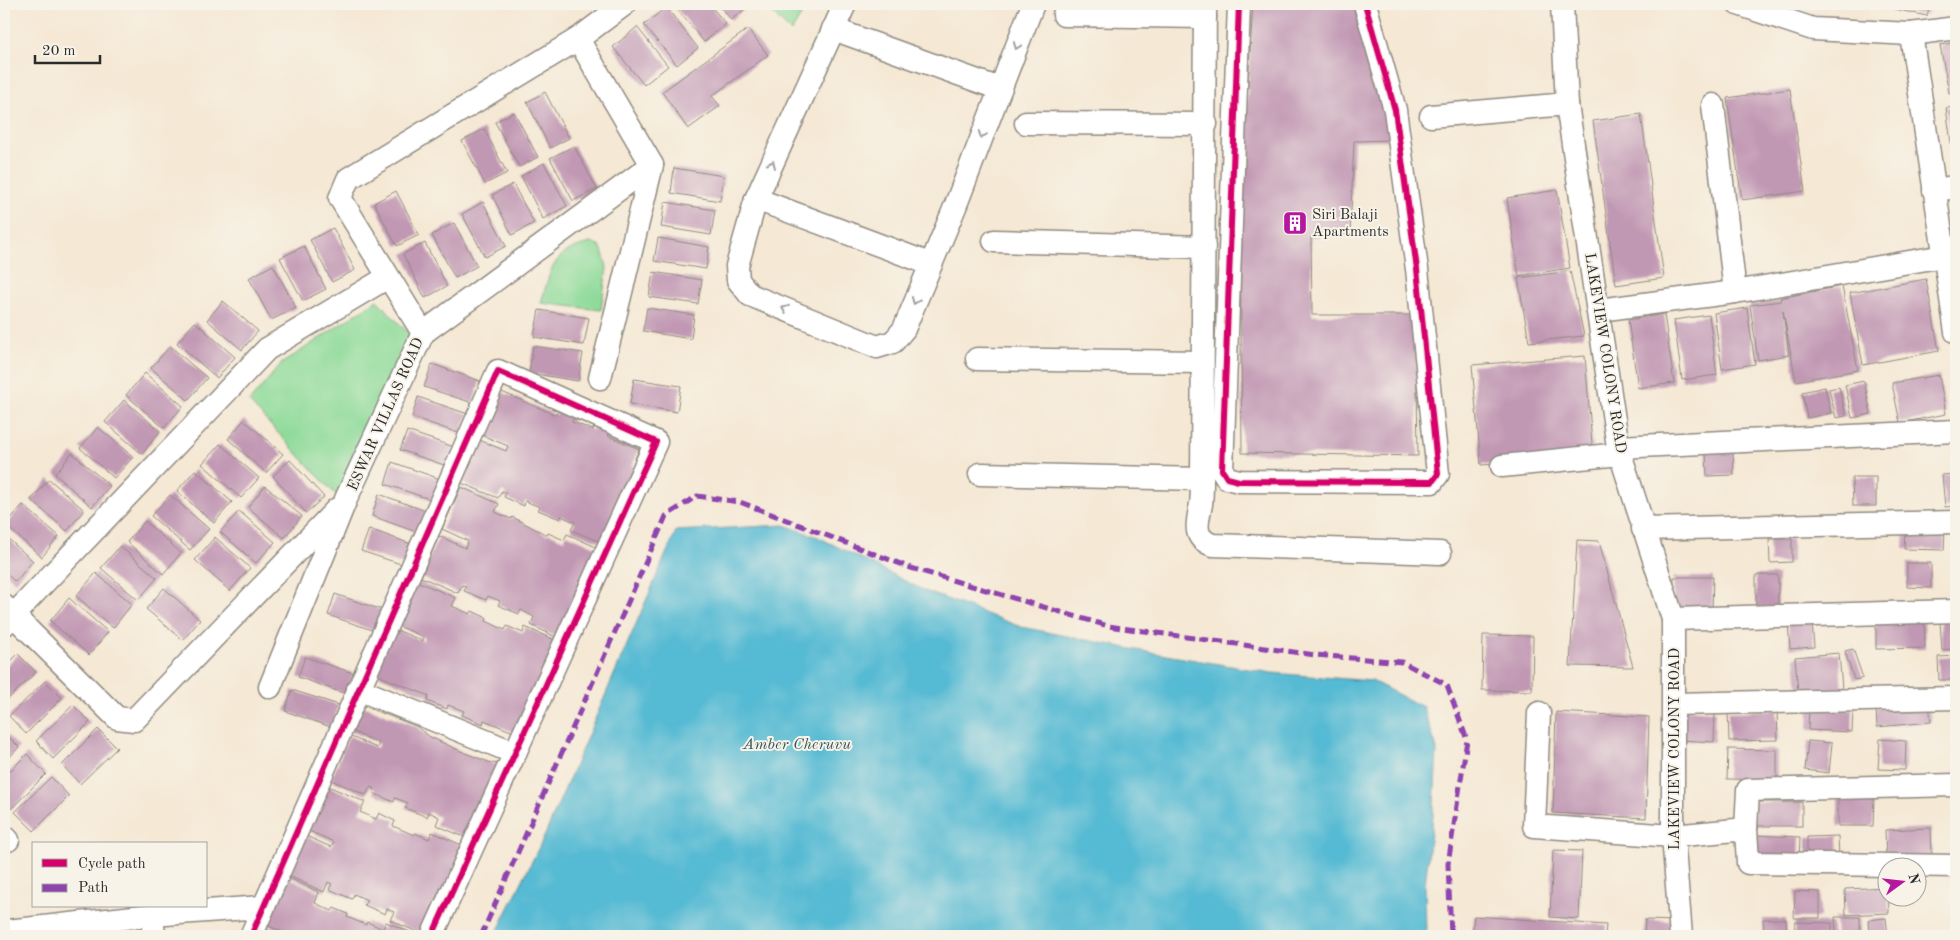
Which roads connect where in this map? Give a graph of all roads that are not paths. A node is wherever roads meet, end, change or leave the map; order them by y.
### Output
1 (625, 4) edge
2 (845, 4) edge
3 (1033, 4) edge
4 (1239, 4) edge
5 (1366, 4) edge
6 (1562, 4) edge
7 (1738, 4) edge
8 (1205, 10) edge
9 (1064, 15) dead end
10 (1956, 28) edge
11 (833, 29) junction
12 (1911, 34) junction
13 (578, 38) junction
14 (1000, 89) junction
15 (1567, 104) junction
16 (1713, 105) dead end
17 (1431, 116) dead end
18 (1026, 123) dead end
19 (1206, 124) junction
20 (652, 165) junction
21 (1956, 187) edge
22 (1934, 190) junction
23 (756, 199) junction
24 (994, 241) dead end
25 (1204, 247) junction
26 (1944, 256) junction
27 (930, 264) junction
28 (388, 277) junction
29 (1735, 292) junction
30 (1599, 310) junction
31 (1956, 332) edge
32 (423, 333) junction
33 (977, 358) dead end
34 (1202, 362) junction
35 (600, 378) dead end
36 (1956, 431) edge
37 (1619, 451) junction
38 (1502, 466) dead end
39 (980, 474) dead end
40 (1202, 479) junction
41 (346, 500) junction
42 (1956, 522) edge
43 (1643, 529) junction
44 (1440, 553) dead end
45 (1956, 611) edge
46 (7, 615) edge
47 (1673, 619) junction
48 (270, 687) dead end
49 (358, 689) junction
50 (1956, 698) edge
51 (1674, 704) junction
52 (1539, 713) dead end
53 (515, 753) junction
54 (1956, 785) edge
55 (1746, 829) junction
56 (1673, 836) junction
57 (1956, 866) edge
58 (262, 907) junction
59 (153, 926) edge
60 (7, 936) edge
61 (251, 936) edge
62 (432, 936) edge
63 (1681, 936) edge

1 - 13 street, ESWAR VILLAS ROAD
2 - 11 street
3 -> 14 street
4 - 5 street
6 - 15 street, LAKEVIEW COLONY ROAD
7 - 12 street
8 - 9 street
8 - 19 street
10 - 12 street
11 - 14 street
23 -> 11 street
12 - 22 street
13 - 20 street
13 - 28 street, ESWAR VILLAS ROAD
14 -> 27 street
15 - 17 street
15 - 30 street, LAKEVIEW COLONY ROAD
16 - 29 street
18 - 19 street
19 - 25 street
20 - 32 street
20 - 35 street
21 - 22 street
22 - 26 street
23 - 27 street
27 -> 23 street
24 - 25 street
25 - 34 street
26 - 29 street
26 - 31 street
28 - 32 street, ESWAR VILLAS ROAD
28 - 46 street
29 - 30 street
30 - 37 street, LAKEVIEW COLONY ROAD
32 - 41 street, ESWAR VILLAS ROAD
33 - 34 street
34 - 40 street
36 - 37 street
37 - 38 street
37 - 43 street, LAKEVIEW COLONY ROAD
39 - 40 street
40 - 44 street
41 - 46 street
41 - 48 street, ESWAR VILLAS ROAD
42 - 43 street
43 - 47 street, LAKEVIEW COLONY ROAD
45 - 47 street
47 - 51 street, LAKEVIEW COLONY ROAD
49 - 53 street
49 - 53 street
49 - 58 street
50 - 51 street
51 - 56 street, LAKEVIEW COLONY ROAD
52 - 56 street
53 - 62 street
54 - 55 street
55 - 56 street
55 - 57 street
56 - 63 street, LAKEVIEW COLONY ROAD
58 - 59 street
58 - 61 street
59 - 60 street

